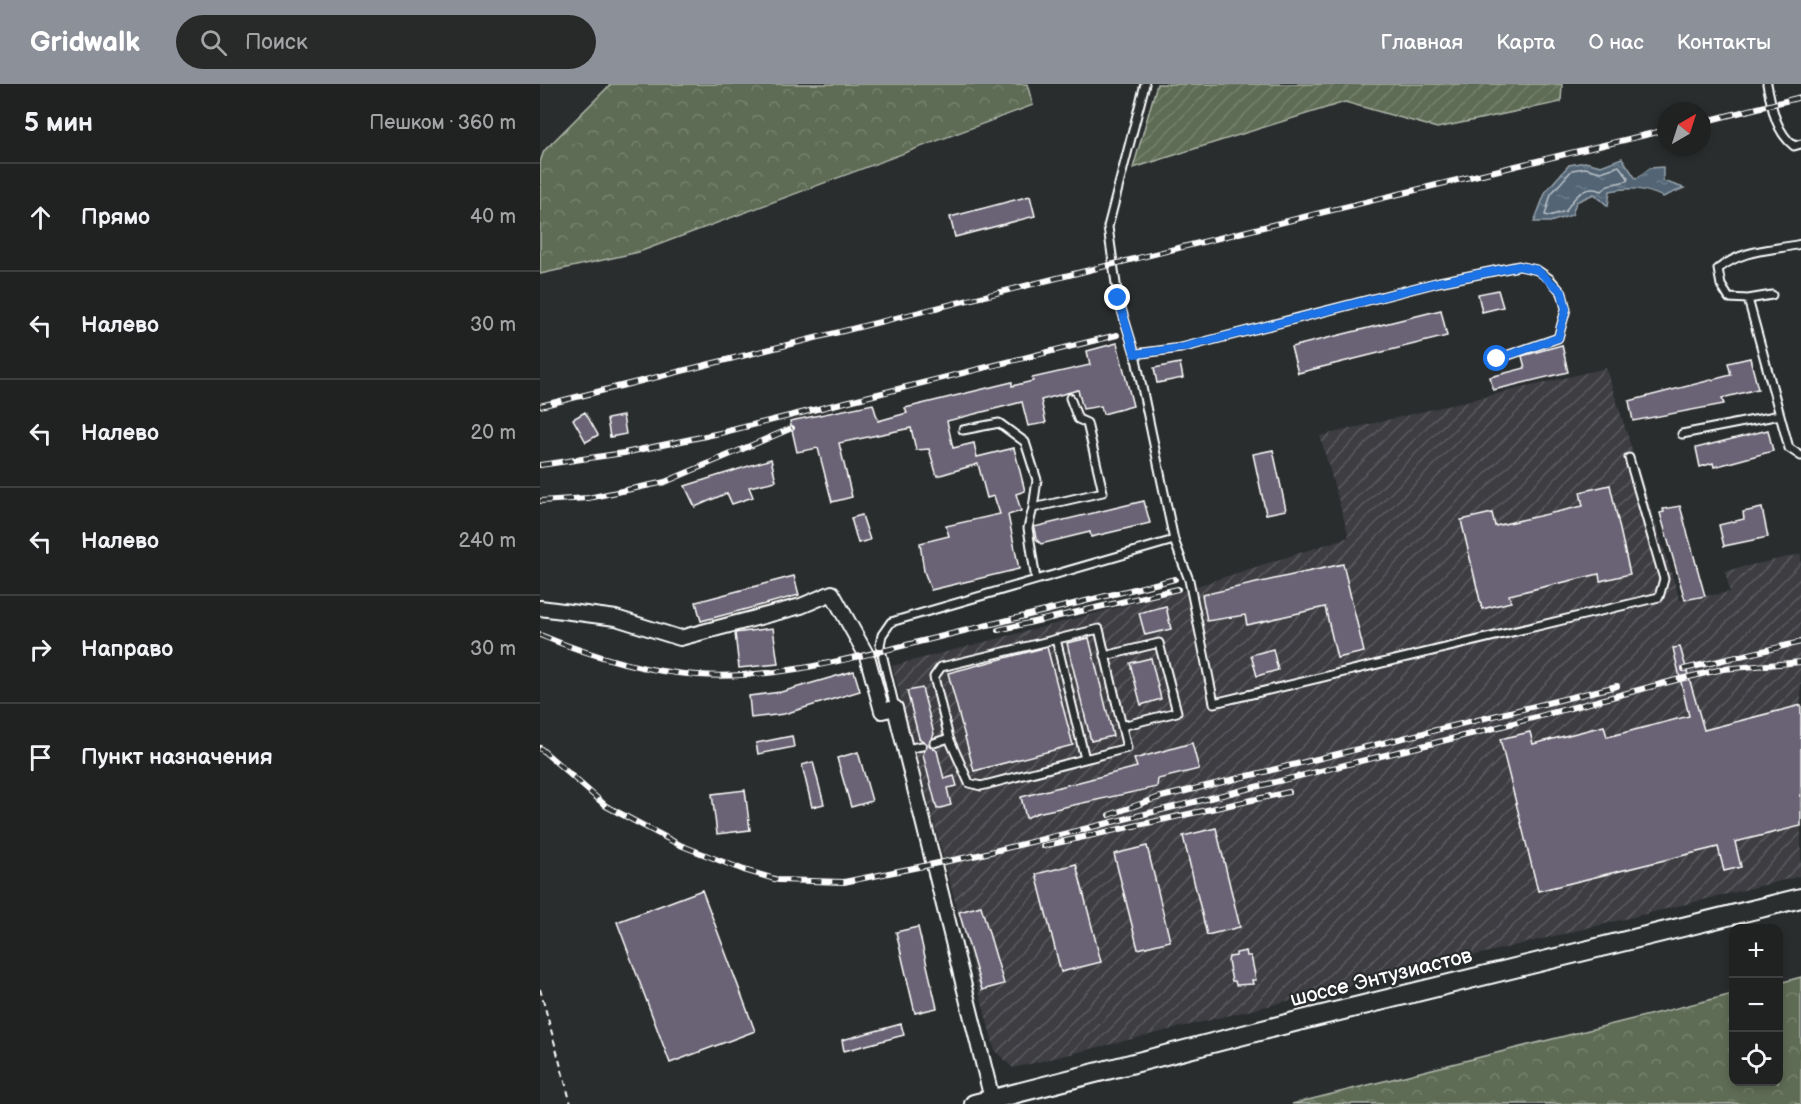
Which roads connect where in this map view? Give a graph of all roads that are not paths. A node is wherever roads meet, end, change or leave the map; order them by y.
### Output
1 (1145, 84) edge
2 (1767, 84) edge
3 (1801, 144) edge
4 (1801, 244) edge
5 (1772, 295) dead end
6 (1748, 299) junction
7 (1135, 354) junction
8 (1497, 359) dead end
9 (1070, 398) dead end
10 (1780, 415) junction
11 (963, 430) dead end
12 (1682, 434) dead end
13 (1801, 456) edge
14 (1629, 458) dead end
15 (1033, 508) junction
16 (1174, 540) junction
17 (1036, 580) junction
18 (540, 608) edge
19 (1056, 639) junction
20 (1105, 656) junction
21 (895, 708) junction
22 (1122, 726) junction
23 (949, 738) junction
24 (934, 743) dead end
25 (922, 746) dead end
26 (905, 748) junction
27 (1085, 759) junction
28 (1801, 898) edge
29 (992, 1100) junction
30 (974, 1104) edge

1 - 7 lane
2 - 3 lane
4 - 6 lane
5 - 6 lane
6 - 10 lane
7 - 8 lane
7 - 16 lane
9 - 15 lane
10 - 12 lane
10 - 13 lane
11 - 15 lane
14 - 16 lane
15 - 17 lane
16 - 17 lane
17 - 21 lane
18 - 21 street
19 - 20 lane
19 - 23 lane
19 - 27 lane
20 - 22 lane
20 - 22 lane
21 - 26 street
22 - 27 lane
23 - 24 lane
23 - 27 lane
25 - 26 lane
26 - 29 street
28 - 29 main road, шоссе Энтузиастов
29 - 30 main road, шоссе Энтузиастов

